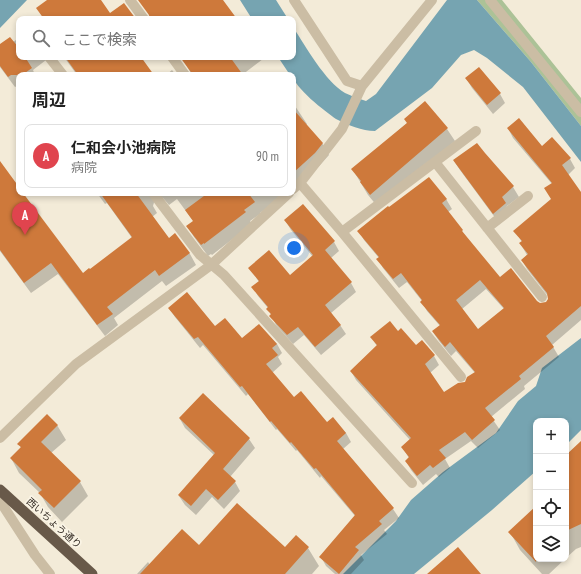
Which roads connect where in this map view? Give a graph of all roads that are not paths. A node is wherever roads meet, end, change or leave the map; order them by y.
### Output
1 (130, 0) edge
2 (294, 0) edge
3 (432, 0) edge
4 (490, 0) edge
5 (142, 16) edge
6 (51, 60) edge
7 (174, 60) edge
8 (61, 72) edge
9 (183, 72) edge
10 (362, 86) junction
11 (581, 112) edge
12 (476, 131) dead end
13 (435, 162) junction
14 (296, 186) edge
15 (155, 196) edge
16 (275, 196) edge
17 (286, 196) edge
18 (528, 196) dead end
19 (279, 202) junction
20 (487, 228) junction
21 (342, 232) junction
22 (211, 265) junction
23 (542, 297) dead end
24 (461, 376) dead end
25 (0, 438) edge
26 (412, 483) dead end
27 (0, 490) edge
28 (0, 501) edge
29 (50, 574) edge
30 (92, 574) edge

1 - 5 street
2 - 10 street
3 - 10 street
4 - 11 street
6 - 8 street
7 - 9 street
10 - 14 street
12 - 13 street
13 - 20 street
13 - 21 street
14 - 21 street
15 - 22 street
16 - 19 street
17 - 19 street
18 - 20 street
19 - 22 street
20 - 23 street
21 - 24 street
22 - 25 street
22 - 26 street
27 - 30 highway, 西いちょう通り
28 - 29 street

